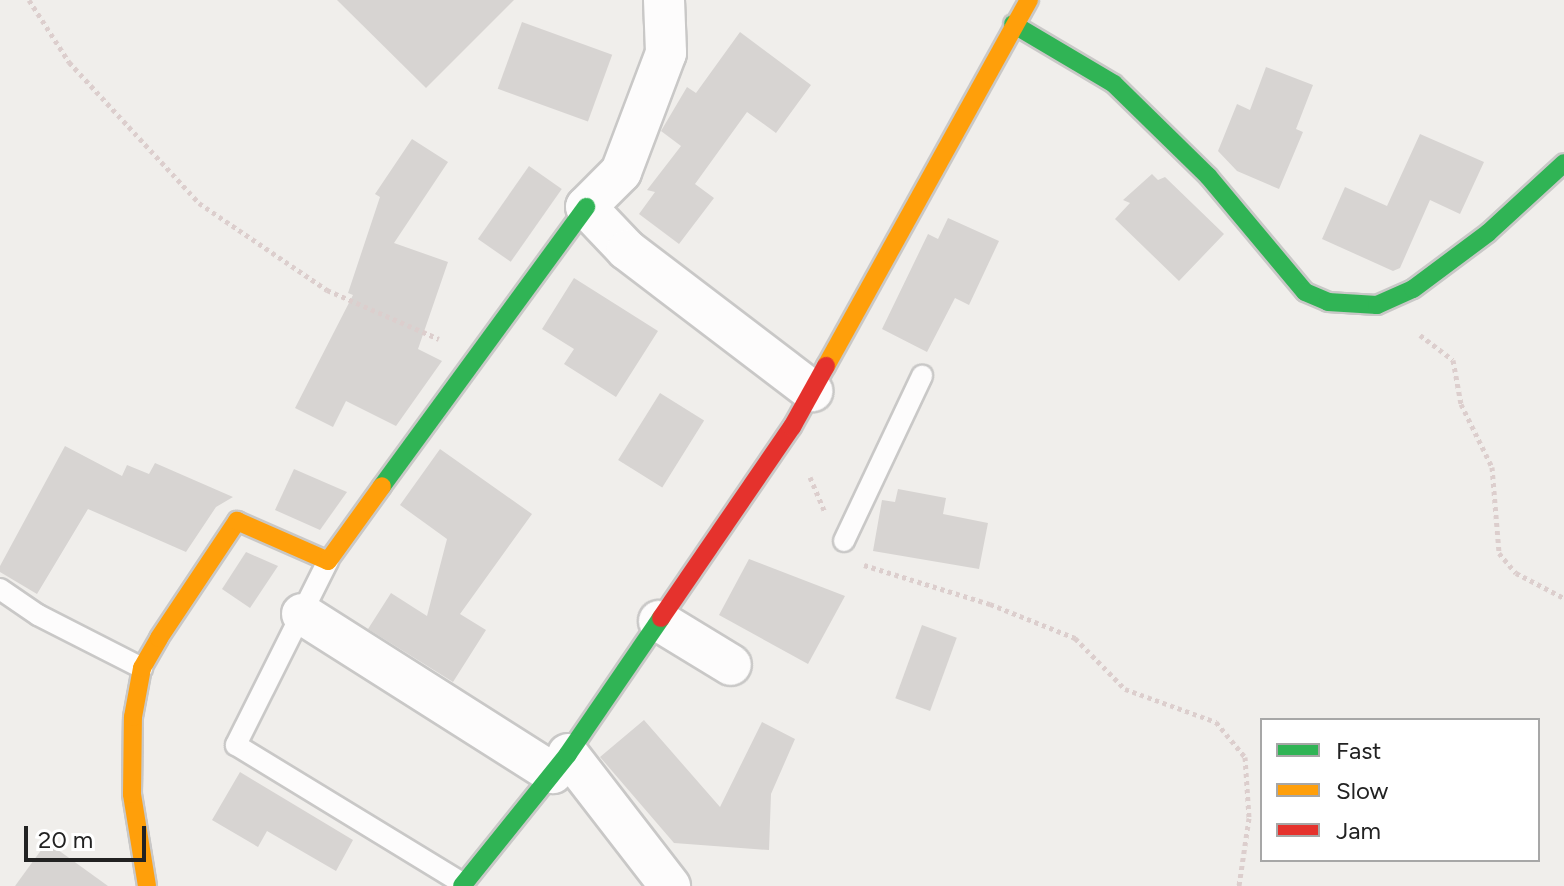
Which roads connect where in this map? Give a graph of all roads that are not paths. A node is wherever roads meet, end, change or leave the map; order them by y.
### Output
1 (664, 0) edge
2 (1029, 0) edge
3 (1013, 24) junction
4 (1564, 163) edge
5 (586, 207) junction
6 (922, 376) dead end
7 (812, 391) junction
8 (844, 541) road end
9 (328, 561) junction
10 (0, 589) edge
11 (302, 614) junction
12 (659, 621) junction
13 (731, 665) dead end
14 (142, 668) junction
15 (561, 764) junction
16 (463, 885) edge
17 (147, 886) edge
18 (670, 886) edge

1 - 5 street
2 - 3 street
3 - 4 street
3 - 7 street
5 - 7 street
5 - 9 street
6 - 8 lane
7 - 12 street
9 - 11 lane
9 - 14 street
10 - 14 lane
11 - 15 street
11 - 16 lane
12 - 13 street
12 - 15 street
14 - 17 street
15 - 16 street
15 - 18 street

